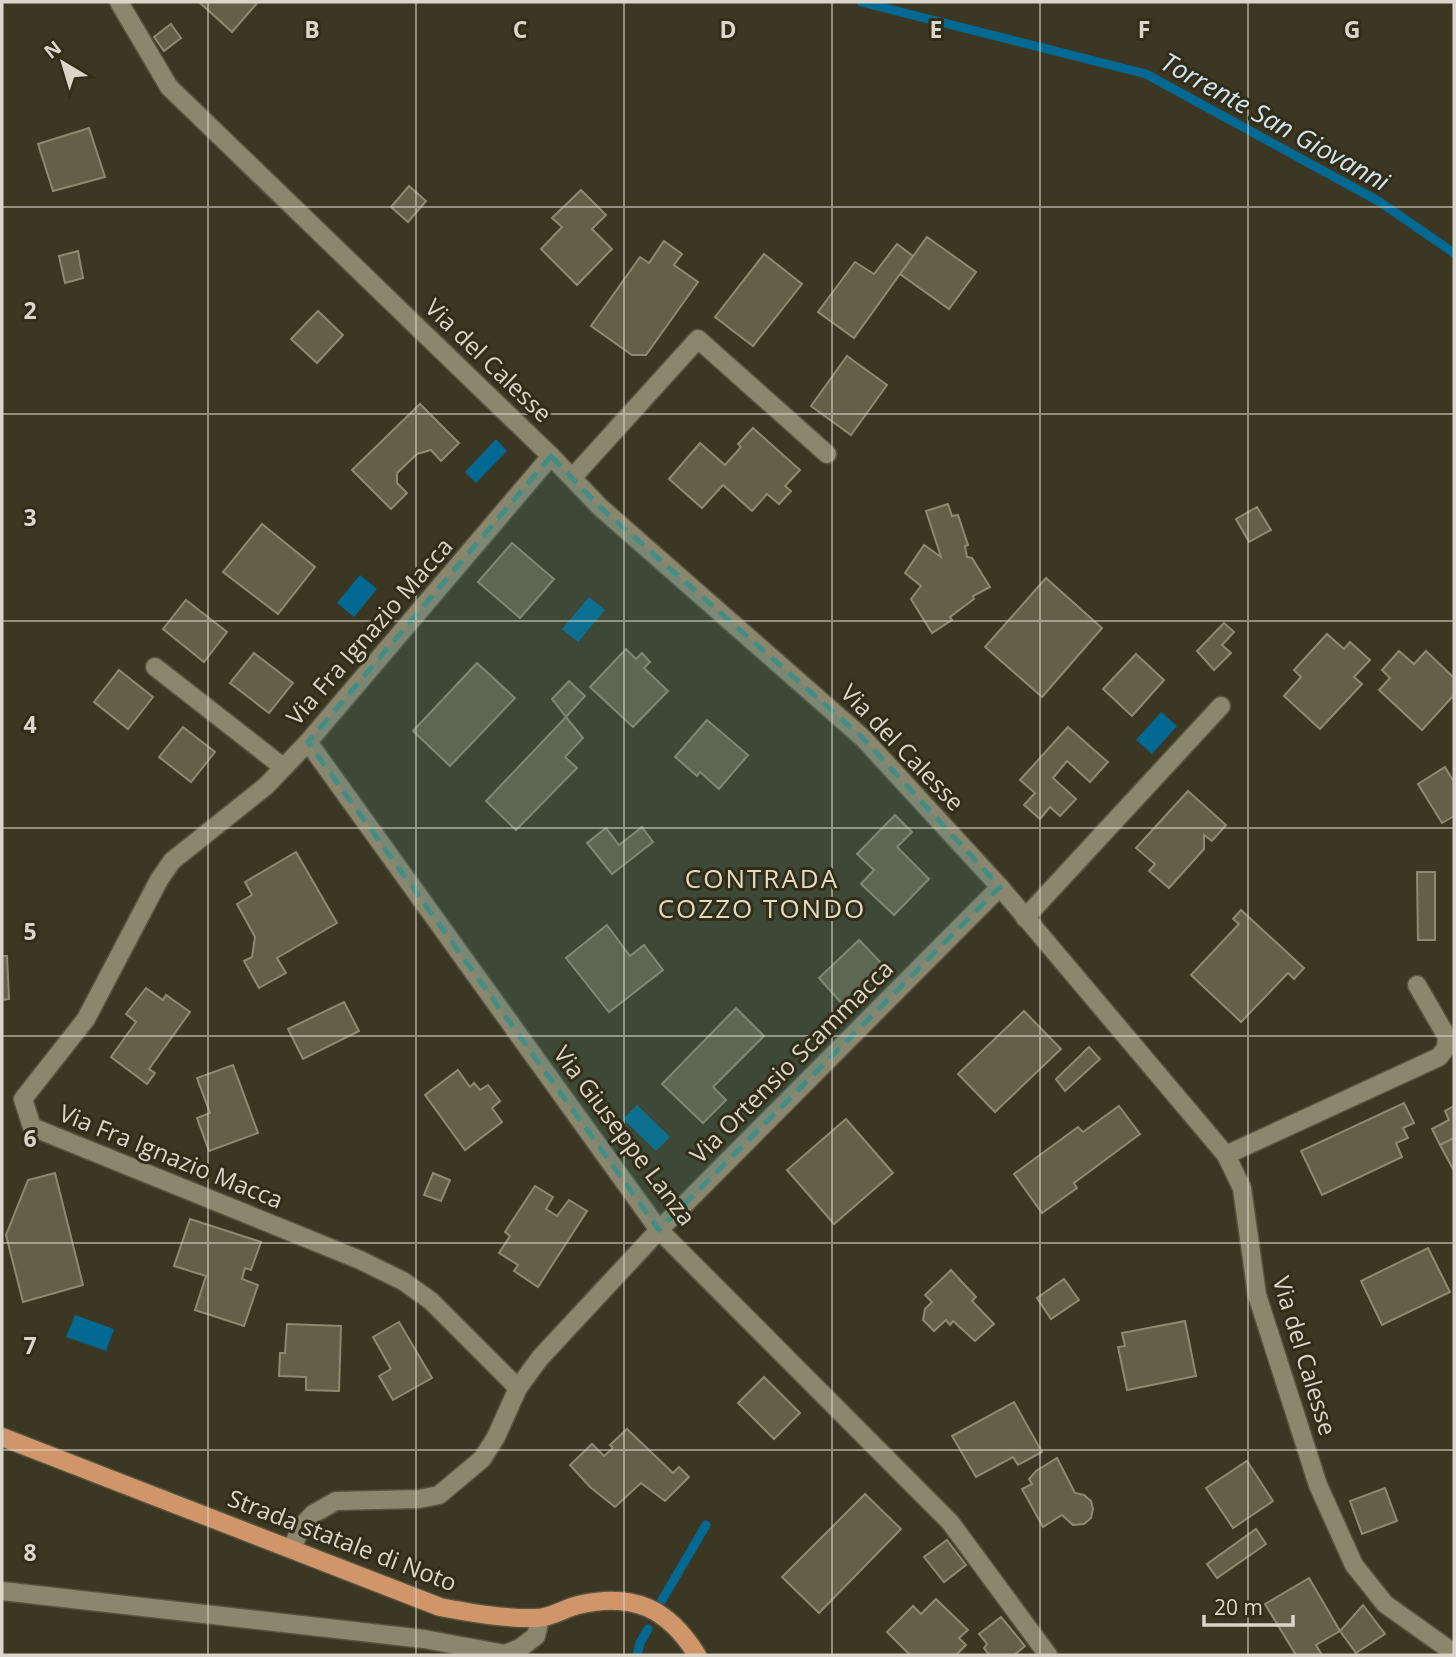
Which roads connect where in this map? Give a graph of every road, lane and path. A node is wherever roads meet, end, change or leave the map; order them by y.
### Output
1 (119, 2) edge
2 (827, 454) dead end
3 (551, 456) junction
4 (573, 478) junction
5 (155, 667) dead end
6 (1221, 706) dead end
7 (308, 742) junction
8 (283, 767) junction
9 (1000, 887) junction
10 (1025, 918) junction
11 (1417, 985) dead end
12 (1226, 1155) junction
13 (659, 1230) junction
14 (518, 1388) junction
15 (2, 1437) edge
16 (292, 1549) junction
17 (2, 1591) edge
18 (540, 1619) junction
19 (1454, 1653) edge
20 (697, 1655) edge
21 (1048, 1655) edge

1 - 3 street, Via del Calesse
2 - 4 street
3 - 4 street, Via del Calesse
3 - 7 street, Via Fra Ignazio Macca
4 - 9 street, Via del Calesse
5 - 8 street
6 - 10 street
7 - 8 street, Via Fra Ignazio Macca
7 - 13 street, Via Giuseppe Lanza
8 - 14 street, Via Fra Ignazio Macca
9 - 10 street, Via del Calesse
9 - 13 street, Via Ortensio Scammacca
10 - 12 street, Via del Calesse
11 - 12 street
12 - 19 street, Via del Calesse
13 - 14 street, Via Ortensio Scammacca
13 - 21 street, Via Giuseppe Lanza
14 - 16 street, Via Ortensio Scammacca
15 - 16 main road, Strada statale di Noto
16 - 18 main road, Strada statale di Noto
17 - 18 street
18 - 20 main road, Strada statale di Noto

